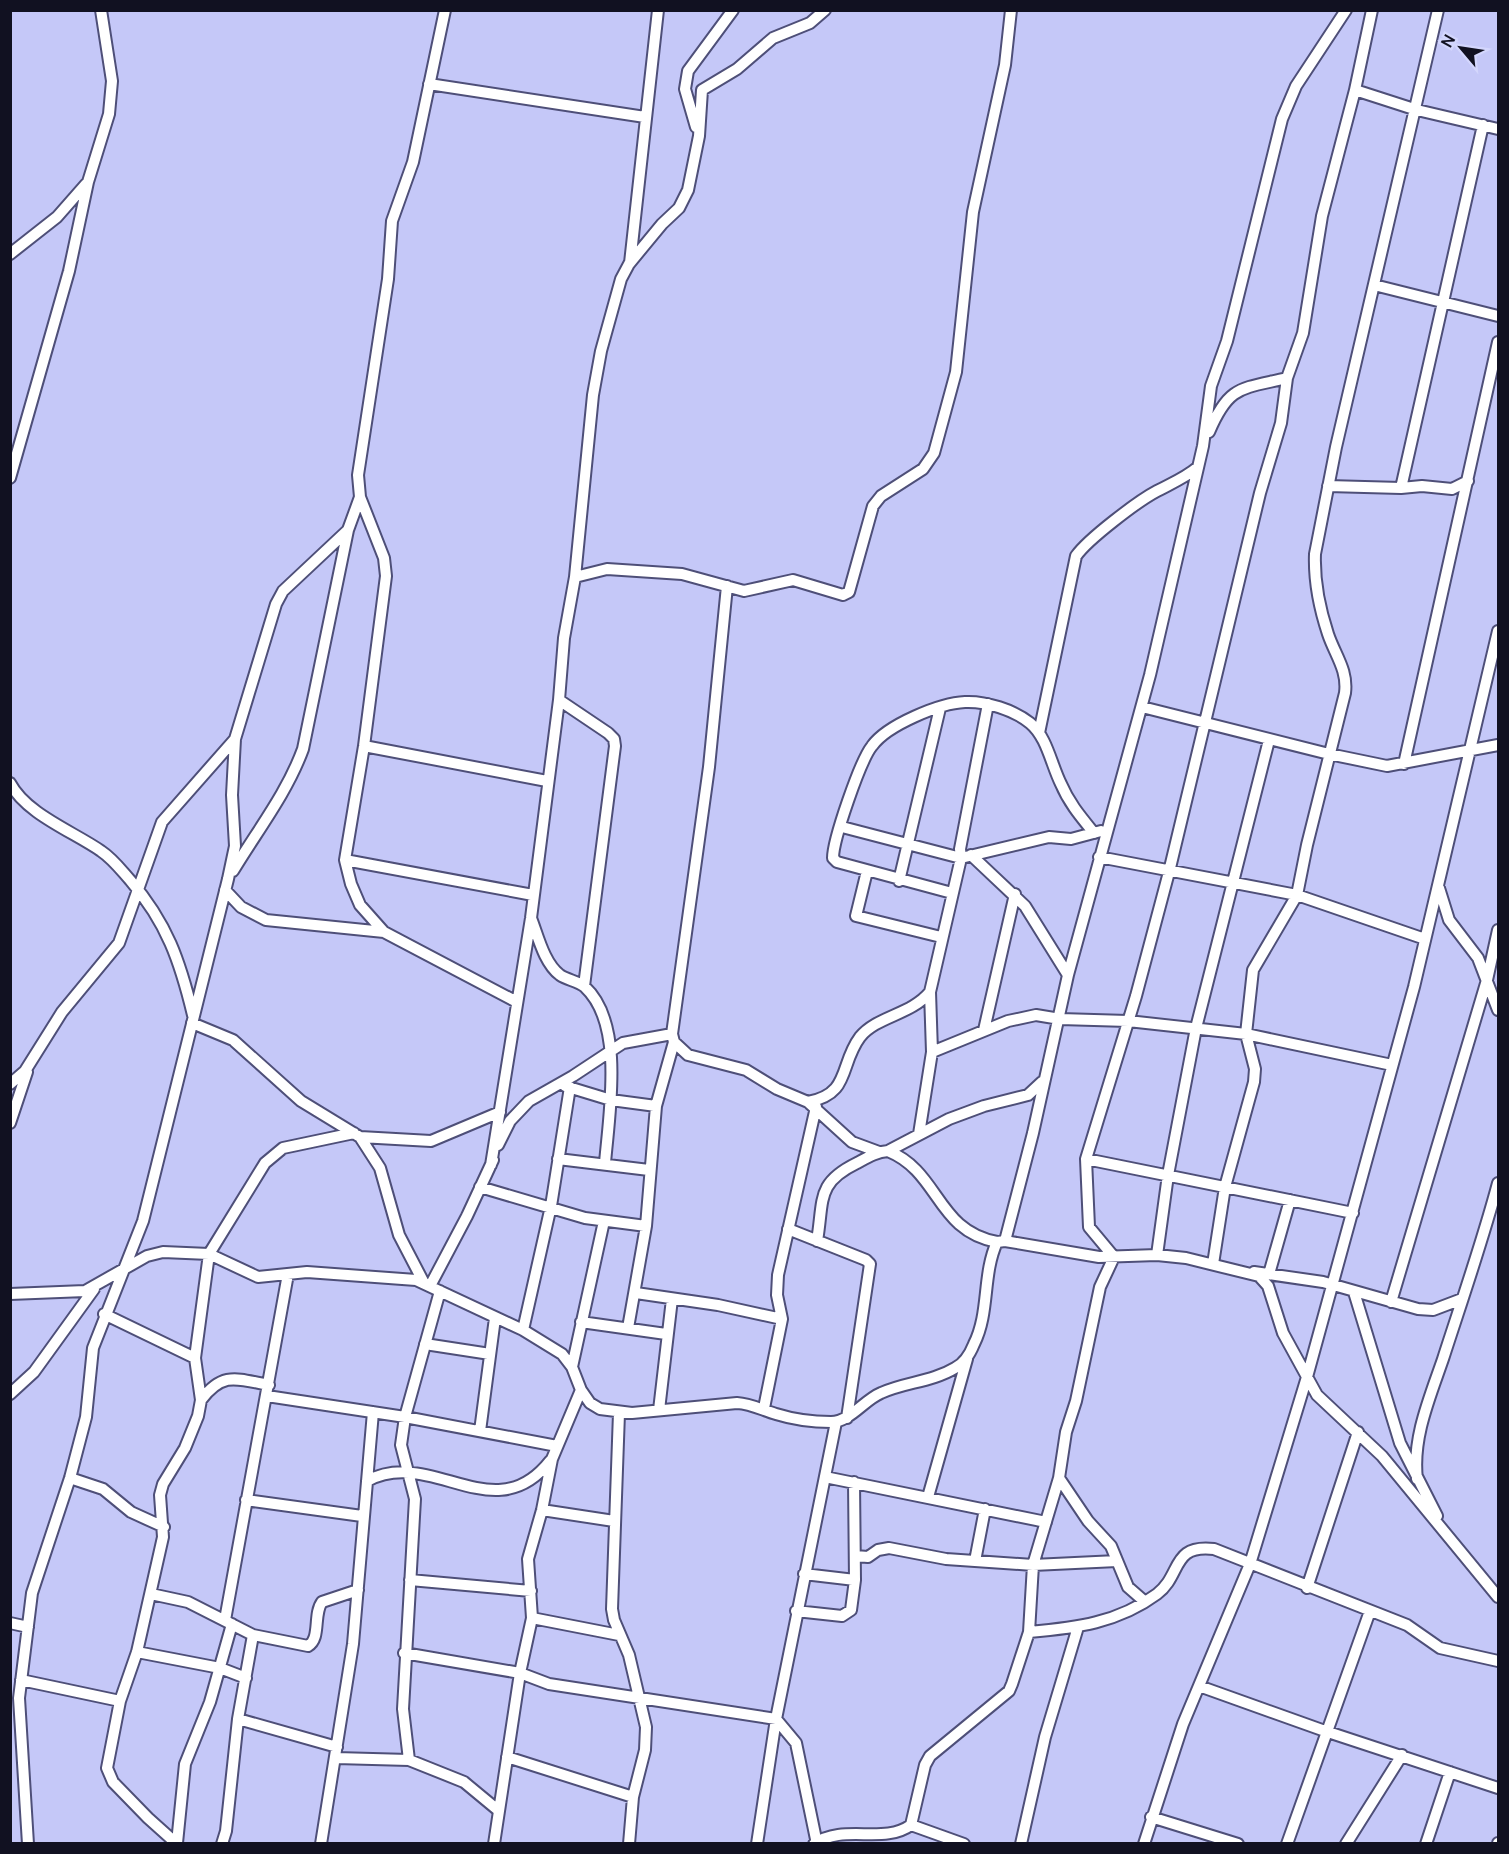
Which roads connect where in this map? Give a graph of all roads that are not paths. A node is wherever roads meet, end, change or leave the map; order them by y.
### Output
1 (101, 10) edge
2 (445, 10) edge
3 (658, 10) edge
4 (733, 10) edge
5 (825, 10) edge
6 (1011, 10) edge
7 (1346, 10) edge
8 (1372, 10) edge
9 (1438, 10) edge
10 (429, 84) junction
11 (1355, 90) junction
12 (1417, 110) junction
13 (645, 117) junction
14 (1483, 125) junction
15 (1498, 129) edge
16 (699, 135) junction
17 (88, 182) junction
18 (10, 254) edge
19 (630, 264) junction
20 (1374, 285) junction
21 (1443, 302) junction
22 (1498, 316) edge
23 (1498, 342) edge
24 (1287, 378) junction
25 (1203, 446) junction
26 (1198, 467) junction
27 (10, 478) edge
28 (1468, 481) junction
29 (1328, 486) junction
30 (1401, 488) junction
31 (360, 497) junction
32 (348, 530) junction
33 (575, 577) junction
34 (727, 586) junction
35 (1498, 631) edge
36 (1496, 647) edge
37 (559, 700) junction
38 (988, 704) junction
39 (1142, 707) junction
40 (940, 708) junction
41 (1205, 724) junction
42 (1039, 733) junction
43 (235, 739) junction
44 (1269, 740) junction
45 (1498, 745) edge
46 (364, 746) junction
47 (1470, 752) junction
48 (1329, 754) junction
49 (1404, 764) junction
50 (547, 780) junction
51 (10, 783) edge
52 (842, 826) junction
53 (1108, 828) junction
54 (1094, 833) junction
55 (908, 844) junction
56 (966, 857) junction
57 (1099, 857) junction
58 (345, 860) junction
59 (867, 871) junction
60 (1169, 872) junction
61 (899, 881) junction
62 (227, 884) junction
63 (1234, 884) junction
64 (1438, 884) junction
65 (139, 891) junction
66 (952, 893) junction
67 (1015, 894) junction
68 (533, 895) junction
69 (1297, 895) junction
70 (531, 918) junction
71 (1498, 930) edge
72 (384, 932) junction
73 (941, 937) junction
74 (1425, 939) junction
75 (1068, 975) junction
76 (1487, 980) junction
77 (584, 986) junction
78 (930, 992) junction
79 (517, 1002) junction
80 (1498, 1010) edge
81 (1060, 1019) junction
82 (193, 1021) junction
83 (1128, 1021) junction
84 (1196, 1028) junction
85 (984, 1030) junction
86 (1246, 1034) junction
87 (673, 1038) junction
88 (610, 1051) junction
89 (932, 1052) junction
90 (30, 1065) junction
91 (1392, 1065) junction
92 (1043, 1082) junction
93 (10, 1084) edge
94 (564, 1086) junction
95 (610, 1100) junction
96 (812, 1105) junction
97 (656, 1106) junction
98 (500, 1112) junction
99 (10, 1123) edge
100 (919, 1134) junction
101 (357, 1135) junction
102 (883, 1151) junction
103 (558, 1159) junction
104 (1086, 1159) junction
105 (605, 1163) junction
106 (491, 1165) junction
107 (649, 1170) junction
108 (1168, 1175) junction
109 (1498, 1183) edge
110 (480, 1187) junction
111 (1225, 1187) junction
112 (1290, 1200) junction
113 (551, 1206) junction
114 (1353, 1213) junction
115 (604, 1221) junction
116 (646, 1226) junction
117 (788, 1229) junction
118 (817, 1241) junction
119 (1001, 1242) junction
120 (209, 1254) junction
121 (1157, 1255) junction
122 (1114, 1257) junction
123 (1213, 1264) junction
124 (123, 1270) junction
125 (1247, 1272) junction
126 (288, 1274) junction
127 (1269, 1274) junction
128 (97, 1285) junction
129 (432, 1286) junction
130 (1333, 1286) junction
131 (1353, 1292) junction
132 (636, 1293) junction
133 (10, 1294) edge
134 (672, 1299) junction
135 (1462, 1299) junction
136 (1391, 1302) junction
137 (104, 1314) junction
138 (495, 1318) junction
139 (783, 1319) junction
140 (582, 1322) junction
141 (628, 1328) junction
142 (523, 1330) junction
143 (666, 1334) junction
144 (425, 1344) junction
145 (490, 1354) junction
146 (195, 1358) junction
147 (967, 1358) junction
148 (572, 1367) junction
149 (1307, 1377) junction
150 (268, 1390) junction
151 (581, 1390) junction
152 (10, 1394) edge
153 (201, 1400) junction
154 (764, 1408) junction
155 (659, 1410) junction
156 (372, 1412) junction
157 (619, 1413) junction
158 (405, 1417) junction
159 (842, 1420) junction
160 (480, 1431) junction
161 (1359, 1432) junction
162 (557, 1446) junction
163 (552, 1459) junction
164 (408, 1470) junction
165 (825, 1476) junction
166 (70, 1478) junction
167 (1059, 1478) junction
168 (1417, 1479) junction
169 (367, 1481) junction
170 (854, 1482) junction
171 (928, 1497) junction
172 (246, 1500) junction
173 (985, 1509) junction
174 (542, 1510) junction
175 (362, 1516) junction
176 (614, 1521) junction
177 (1046, 1522) junction
178 (164, 1527) junction
179 (1449, 1539) junction
180 (855, 1556) junction
181 (1117, 1561) junction
182 (975, 1562) junction
183 (1250, 1564) junction
184 (1033, 1565) junction
185 (804, 1574) junction
186 (410, 1580) junction
187 (855, 1580) junction
188 (1307, 1588) junction
189 (358, 1590) junction
190 (531, 1591) junction
191 (151, 1594) junction
192 (1498, 1595) edge
193 (1144, 1602) junction
194 (796, 1611) junction
195 (1370, 1611) junction
196 (532, 1618) junction
197 (229, 1622) junction
198 (10, 1623) edge
199 (28, 1627) junction
200 (1078, 1627) junction
201 (1029, 1632) junction
202 (253, 1635) junction
203 (619, 1635) junction
204 (137, 1652) junction
205 (404, 1653) junction
206 (1498, 1661) edge
207 (220, 1668) junction
208 (520, 1673) junction
209 (246, 1678) junction
210 (21, 1680) junction
211 (1199, 1686) junction
212 (639, 1697) junction
213 (120, 1701) junction
214 (238, 1719) junction
215 (776, 1719) junction
216 (1326, 1731) junction
217 (336, 1753) junction
218 (1402, 1755) junction
219 (507, 1758) junction
220 (409, 1760) junction
221 (1450, 1772) junction
222 (1498, 1788) edge
223 (633, 1797) junction
224 (500, 1811) junction
225 (1151, 1817) junction
226 (911, 1825) junction
227 (893, 1838) edge
228 (1216, 1840) edge
229 (949, 1841) edge
230 (177, 1843) edge
231 (816, 1843) edge
232 (28, 1844) edge
233 (222, 1844) edge
234 (321, 1844) edge
235 (494, 1844) edge
236 (629, 1844) edge
237 (757, 1844) edge
238 (964, 1844) edge
239 (1021, 1844) edge
240 (1144, 1844) edge
241 (1238, 1844) edge
242 (1287, 1844) edge
243 (1346, 1844) edge
244 (1426, 1844) edge

1 - 17 street
2 - 10 street
3 - 13 street
4 - 16 street
5 - 16 street
6 - 34 street
7 - 25 street
8 - 11 street
9 - 12 street
10 - 13 street
10 - 31 street
11 - 12 street
11 - 24 street
12 - 14 street
12 - 20 street
13 - 19 street
14 - 15 street
14 - 21 street
16 - 19 street
17 - 18 street
17 - 27 street
19 - 33 street
20 - 21 street
20 - 29 street
21 - 22 street
21 - 30 street
23 - 28 street
24 - 25 street
24 - 41 street
25 - 26 street
26 - 39 street
26 - 42 street
28 - 30 street
28 - 49 street
29 - 30 street
29 - 48 street
31 - 32 street
31 - 46 street
32 - 43 street
32 - 62 street
33 - 34 street
33 - 37 street
34 - 87 street
35 - 36 street
36 - 47 street
37 - 50 street
37 - 77 street
38 - 40 street
38 - 42 street
38 - 56 street
39 - 41 street
39 - 53 street
40 - 52 street
40 - 55 street
41 - 44 street
41 - 60 street
42 - 54 street
43 - 62 street
43 - 65 street
44 - 48 street
44 - 63 street
45 - 47 street
46 - 50 street
46 - 58 street
47 - 49 street
47 - 64 street
48 - 49 street
48 - 69 street
50 - 68 street
51 - 65 street
52 - 55 street
52 - 59 street
53 - 54 street
53 - 57 street
54 - 56 street
55 - 56 street
55 - 61 street
56 - 66 street
56 - 67 street
57 - 60 street
57 - 75 street
58 - 68 street
58 - 72 street
59 - 61 street
59 - 73 street
60 - 63 street
60 - 83 street
61 - 66 street
62 - 72 street
62 - 82 street
63 - 69 street
63 - 84 street
64 - 74 street
64 - 76 street
65 - 82 street
65 - 90 street
66 - 73 street
67 - 75 street
67 - 85 street
68 - 70 street
69 - 74 street
69 - 86 street
70 - 77 street
70 - 79 street
71 - 76 street
72 - 79 street
73 - 78 street
74 - 91 street
75 - 81 street
76 - 80 street
76 - 136 street
77 - 88 street
78 - 89 street
78 - 96 street
79 - 98 street
81 - 83 street
81 - 85 street
81 - 92 street
82 - 101 street
82 - 124 street
83 - 84 street
83 - 104 street
84 - 86 street
84 - 108 street
85 - 89 street
86 - 91 street
86 - 111 street
87 - 88 street
87 - 96 street
87 - 97 street
88 - 94 street
88 - 95 street
89 - 100 street
90 - 93 street
90 - 99 street
91 - 114 street
92 - 100 street
92 - 119 street
94 - 95 street
94 - 103 street
94 - 106 street
95 - 97 street
95 - 105 street
96 - 102 street
96 - 117 street
97 - 107 street
98 - 101 street
98 - 106 street
100 - 102 street
101 - 120 street
101 - 129 street
102 - 118 street
102 - 119 street
103 - 105 street
103 - 113 street
104 - 108 street
104 - 122 street
105 - 107 street
106 - 110 street
107 - 116 street
108 - 111 street
108 - 121 street
109 - 135 street
110 - 113 street
110 - 129 street
111 - 112 street
111 - 123 street
112 - 114 street
112 - 127 street
113 - 115 street
113 - 142 street
114 - 130 street
115 - 116 street
115 - 140 street
116 - 132 street
117 - 118 street
117 - 139 street
118 - 159 street
119 - 122 street
119 - 147 street
120 - 124 street
120 - 126 street
120 - 146 street
121 - 122 street
121 - 123 street
122 - 167 street
123 - 125 street
124 - 128 street
124 - 137 street
125 - 127 street
125 - 149 street
126 - 129 street
126 - 150 street
127 - 130 street
128 - 133 street
128 - 152 street
129 - 138 street
129 - 144 street
130 - 131 street
130 - 149 street
131 - 136 street
131 - 168 street
132 - 134 street
132 - 141 street
134 - 139 street
134 - 143 street
135 - 136 street
135 - 168 street
137 - 146 street
137 - 166 street
138 - 142 street
138 - 145 street
139 - 154 street
140 - 141 street
140 - 148 street
141 - 143 street
142 - 148 street
143 - 155 street
144 - 145 street
144 - 158 street
145 - 160 street
146 - 153 street
147 - 159 street
147 - 171 street
148 - 151 street
149 - 161 street
149 - 183 street
150 - 153 street
150 - 156 street
150 - 172 street
151 - 157 street
151 - 162 street
153 - 178 street
154 - 155 street
154 - 159 street
155 - 157 street
156 - 158 street
156 - 169 street
157 - 176 street
158 - 160 street
158 - 164 street
159 - 165 street
160 - 162 street
161 - 179 street
161 - 188 street
162 - 163 street
163 - 164 street
163 - 174 street
164 - 169 street
164 - 186 street
165 - 170 street
165 - 185 street
166 - 178 street
166 - 199 street
167 - 177 street
167 - 181 street
168 - 179 street
169 - 175 street
170 - 171 street
170 - 180 street
171 - 173 street
172 - 175 street
172 - 197 street
173 - 177 street
173 - 182 street
174 - 176 street
174 - 190 street
175 - 189 street
176 - 203 street
177 - 184 street
178 - 191 street
179 - 192 street
180 - 182 street
180 - 187 street
181 - 184 street
181 - 193 street
182 - 184 street
183 - 188 street
183 - 193 street
183 - 211 street
184 - 201 street
185 - 187 street
185 - 194 street
186 - 190 street
186 - 205 street
187 - 194 street
188 - 195 street
189 - 202 street
189 - 217 street
190 - 196 street
191 - 197 street
191 - 204 street
193 - 200 street
194 - 215 street
195 - 206 street
195 - 216 street
196 - 203 street
196 - 208 street
197 - 202 street
197 - 207 street
198 - 199 street
199 - 210 street
200 - 201 street
200 - 239 street
201 - 226 street
202 - 209 street
203 - 212 street
204 - 207 street
204 - 213 street
205 - 208 street
205 - 220 street
207 - 209 street
207 - 230 street
208 - 212 street
208 - 219 street
209 - 214 street
210 - 213 street
210 - 232 street
211 - 216 street
211 - 225 street
212 - 215 street
212 - 223 street
213 - 230 street
214 - 217 street
214 - 233 street
215 - 231 street
215 - 237 street
216 - 218 street
216 - 242 street
217 - 220 street
217 - 234 street
218 - 221 street
218 - 243 street
219 - 223 street
219 - 224 street
220 - 224 street
221 - 222 street
221 - 244 street
223 - 236 street
224 - 235 street
225 - 228 street
225 - 240 street
226 - 227 street
226 - 229 street
227 - 231 street
228 - 241 street
229 - 238 street

